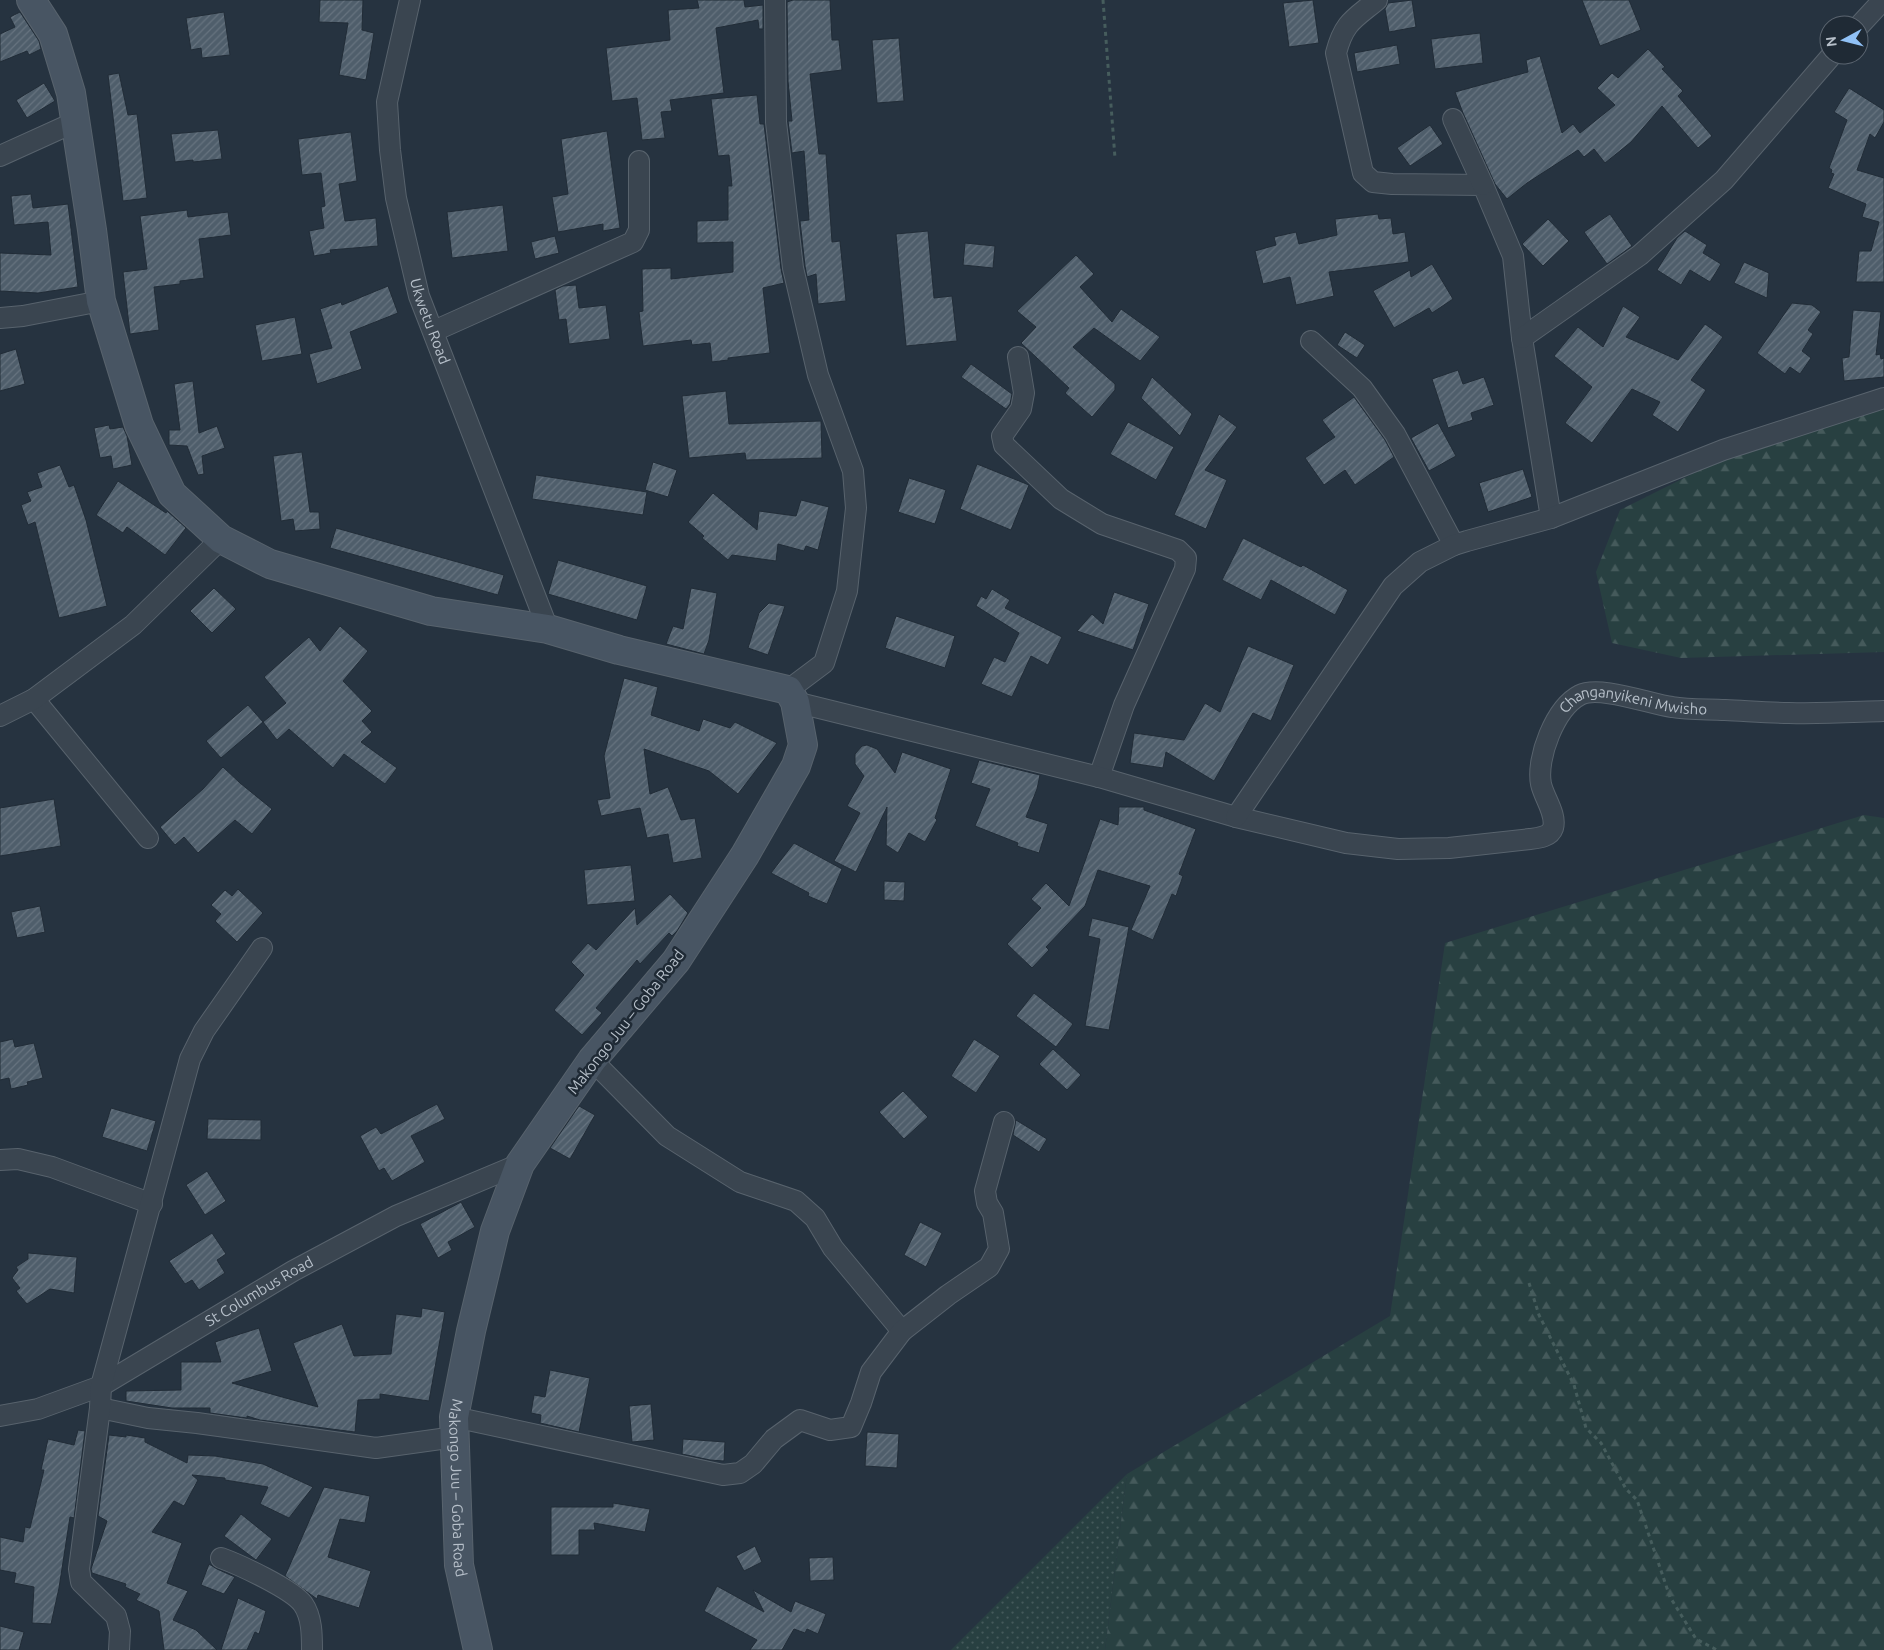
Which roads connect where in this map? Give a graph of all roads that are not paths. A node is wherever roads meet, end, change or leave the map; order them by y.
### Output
1 (31, 0) edge
2 (410, 0) edge
3 (775, 0) edge
4 (1377, 0) edge
5 (1883, 0) edge
6 (1869, 15) edge
7 (1823, 65) edge
8 (1453, 119) dead end
9 (75, 122) junction
10 (0, 156) edge
11 (639, 161) dead end
12 (1483, 185) junction
13 (101, 301) junction
14 (0, 318) edge
15 (434, 331) junction
16 (1522, 338) junction
17 (1310, 341) dead end
18 (1018, 357) dead end
19 (1884, 398) edge
20 (1551, 518) junction
21 (221, 538) junction
22 (1454, 545) junction
23 (548, 628) junction
24 (792, 696) junction
25 (34, 699) junction
26 (1884, 711) edge
27 (0, 716) edge
28 (1099, 777) junction
29 (1236, 817) junction
30 (148, 838) dead end
31 (262, 948) dead end
32 (592, 1060) junction
33 (1004, 1122) dead end
34 (0, 1160) edge
35 (520, 1164) junction
36 (152, 1204) junction
37 (902, 1331) junction
38 (101, 1386) junction
39 (100, 1408) junction
40 (0, 1416) edge
41 (455, 1427) junction
42 (221, 1558) dead end
43 (119, 1650) edge
44 (312, 1650) edge
45 (477, 1650) edge

1 - 9 street
2 - 15 street, Ukwetu Road
3 - 24 street
4 - 12 street
5 - 6 street
7 - 16 street
8 - 12 street
9 - 10 street
9 - 13 street
11 - 15 street
12 - 16 street
13 - 14 street
13 - 21 street
15 - 23 street, Ukwetu Road
16 - 20 street
17 - 22 street
18 - 28 street
19 - 20 street
20 - 22 street
21 - 23 street
21 - 25 street
22 - 29 street
23 - 24 street
24 - 28 street
24 - 32 street, Makongo Juu – Goba Road
25 - 27 street
25 - 30 street
26 - 29 street, Changanyikeni Mwisho
28 - 29 street
31 - 36 street
32 - 35 street, Makongo Juu – Goba Road
32 - 37 street
33 - 37 street
34 - 36 street
35 - 38 street, St Columbus Road
35 - 41 street, Makongo Juu – Goba Road
36 - 38 street
37 - 41 street
38 - 39 street
38 - 40 street, St Columbus Road
39 - 41 street
39 - 43 street
41 - 45 street, Makongo Juu – Goba Road
42 - 44 street

